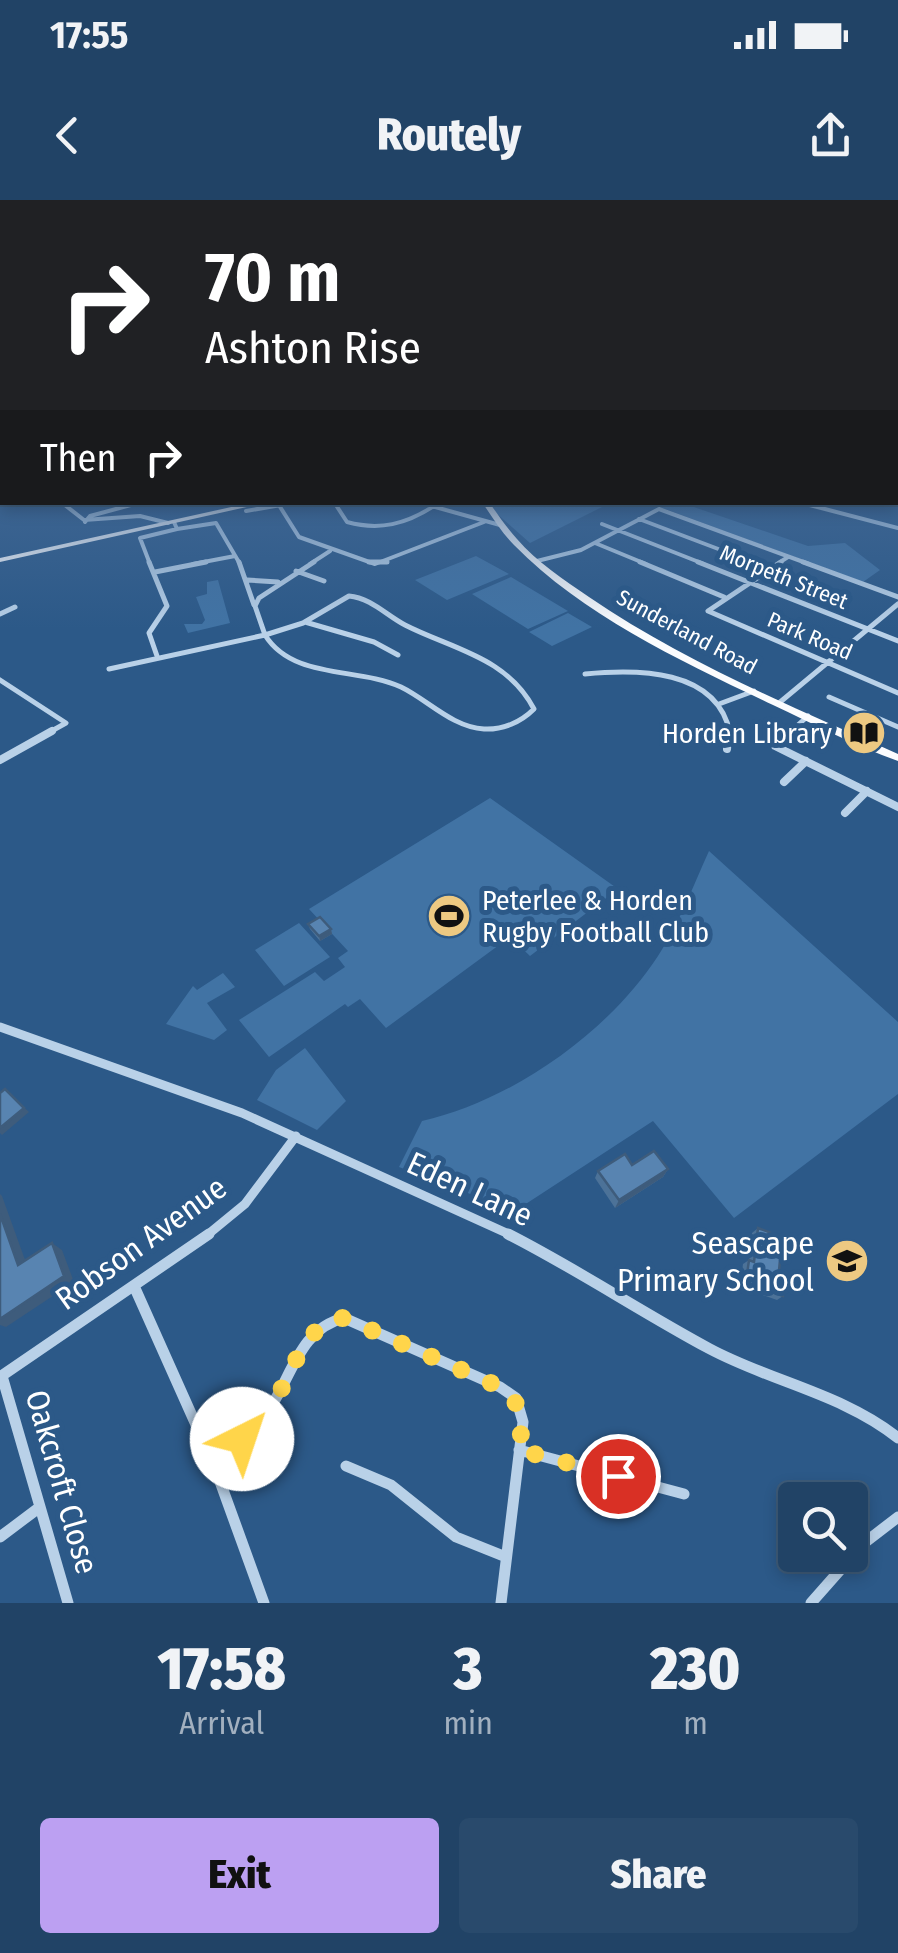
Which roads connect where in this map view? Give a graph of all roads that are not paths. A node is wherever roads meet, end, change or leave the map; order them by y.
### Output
1 (62, 505) edge
2 (131, 505) edge
3 (254, 505) edge
4 (274, 505) edge
5 (280, 505) edge
6 (336, 505) edge
7 (430, 505) edge
8 (487, 505) edge
9 (810, 505) edge
10 (434, 506) junction
11 (246, 511) dead end
12 (639, 519) junction
13 (85, 522) junction
14 (484, 522) junction
15 (602, 524) dead end
16 (173, 525) junction
17 (500, 525) junction
18 (898, 528) edge
19 (618, 530) junction
20 (594, 543) junction
21 (330, 551) junction
22 (235, 556) junction
23 (788, 556) junction
24 (0, 560) edge
25 (537, 561) junction
26 (770, 569) junction
27 (296, 571) junction
28 (154, 572) junction
29 (247, 580) junction
30 (324, 581) dead end
31 (278, 582) junction
32 (750, 582) junction
33 (725, 597) junction
34 (898, 600) edge
35 (255, 606) junction
36 (16, 607) dead end
37 (0, 614) edge
38 (305, 622) junction
39 (868, 629) junction
40 (264, 633) junction
41 (898, 642) edge
42 (398, 655) dead end
43 (158, 656) junction
44 (828, 662) junction
45 (109, 669) dead end
46 (585, 674) dead end
47 (0, 680) edge
48 (754, 692) junction
49 (898, 693) edge
50 (830, 696) dead end
51 (779, 703) junction
52 (718, 704) junction
53 (808, 716) junction
54 (898, 728) edge
55 (727, 748) dead end
56 (898, 758) edge
57 (0, 760) edge
58 (806, 761) junction
59 (784, 782) dead end
60 (867, 791) junction
61 (898, 807) edge
62 (845, 813) dead end
63 (0, 1027) edge
64 (296, 1136) junction
65 (134, 1286) junction
66 (1, 1376) edge
67 (898, 1438) edge
68 (519, 1450) junction
69 (214, 1465) junction
70 (346, 1466) dead end
71 (684, 1494) dead end
72 (40, 1507) junction
73 (898, 1517) edge
74 (0, 1538) edge
75 (506, 1557) junction
76 (68, 1603) edge
77 (264, 1603) edge
78 (501, 1603) edge
79 (811, 1603) edge

1 - 13 street
2 - 13 street
3 - 16 main road
4 - 11 street
5 - 21 street
6 - 10 street
7 - 10 street
8 - 17 main road, Sunderland Road
9 - 18 street
10 - 14 street
12 - 19 street
12 - 23 street
12 - 26 street
13 - 16 street
14 - 17 street
14 - 21 street
15 - 19 street, Morpeth Street
16 - 22 street
16 - 24 main road
16 - 28 street
17 - 25 main road, Sunderland Road
19 - 20 street
19 - 32 street, Morpeth Street
20 - 25 street
20 - 33 street
21 - 27 street
22 - 28 street
22 - 29 street
23 - 26 street
23 - 34 street
25 - 48 main road, Sunderland Road
26 - 32 street
27 - 30 street
27 - 31 street
28 - 43 street
29 - 31 street
29 - 35 street
31 - 35 street
32 - 33 street
32 - 39 street, Morpeth Street
33 - 44 street, Park Road
34 - 39 street
35 - 40 street
36 - 37 street
38 - 40 street
38 - 40 street
38 - 42 street
39 - 41 street, Morpeth Street
39 - 44 street
40 - 43 street
43 - 45 street
44 - 49 street, Park Road
44 - 51 street
46 - 52 street
47 - 57 street
48 - 51 main road, Sunderland Road
48 - 52 street
50 - 54 street
51 - 53 main road, Sunderland Road
52 - 55 street
53 - 56 main road, Sunderland Road
53 - 58 street
58 - 59 street
58 - 60 street
60 - 61 street
60 - 62 street
63 - 64 street, Eden Lane
64 - 65 street, Robson Avenue
64 - 67 street, Eden Lane
65 - 66 street, Robson Avenue
65 - 69 street
66 - 72 street, Oakcroft Close
68 - 69 street
68 - 71 street
68 - 75 street
69 - 77 street
70 - 75 street
72 - 74 street
72 - 76 street, Oakcroft Close
73 - 79 street
75 - 78 street

